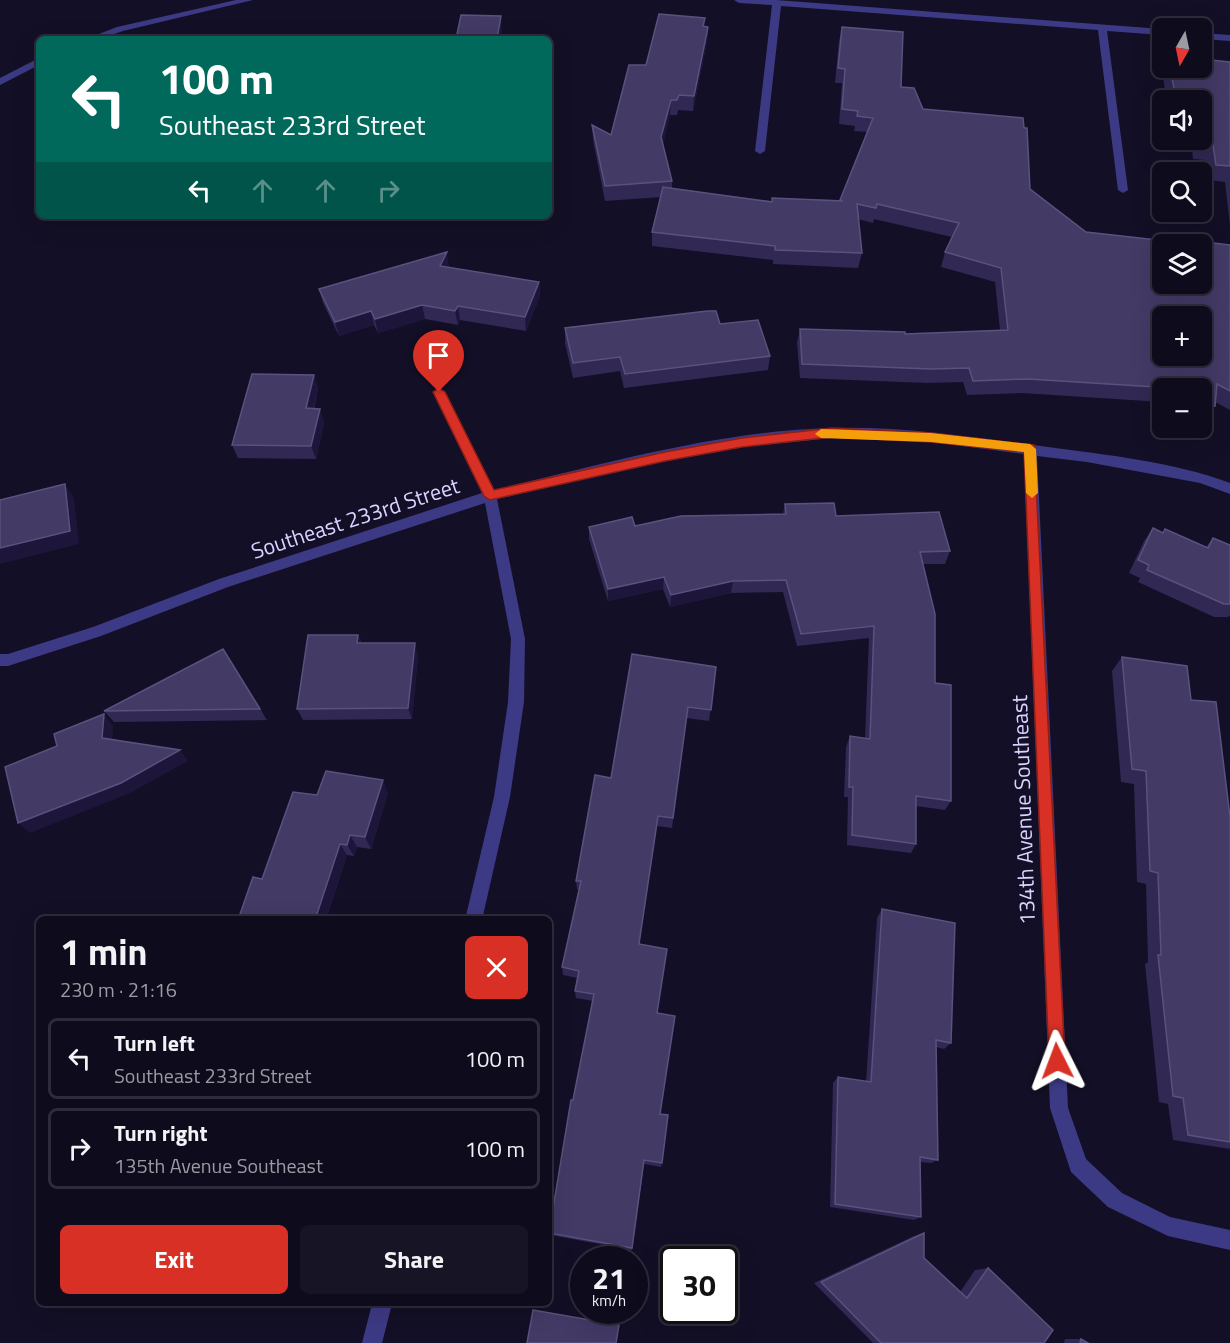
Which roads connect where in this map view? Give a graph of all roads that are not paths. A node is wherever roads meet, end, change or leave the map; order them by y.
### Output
1 (248, 0) edge
2 (739, 0) edge
3 (777, 3) junction
4 (1102, 27) junction
5 (1152, 31) edge
6 (100, 36) edge
7 (1212, 37) edge
8 (1230, 38) edge
9 (36, 64) edge
10 (0, 82) edge
11 (760, 151) dead end
12 (1123, 190) dead end
13 (439, 392) dead end
14 (1030, 449) junction
15 (1230, 489) edge
16 (490, 496) junction
17 (0, 660) edge
18 (474, 916) edge
19 (1230, 1240) edge
20 (381, 1306) edge
21 (372, 1343) edge

1 - 6 street
2 - 3 street
3 - 4 street
3 - 11 street
4 - 5 street
4 - 12 street
7 - 8 street
9 - 10 street
13 - 16 street
14 - 15 street, Southeast 233rd Street
14 - 16 street, Southeast 233rd Street
14 - 19 street, 134th Avenue Southeast
16 - 17 street, Southeast 233rd Street
16 - 18 street
20 - 21 street

